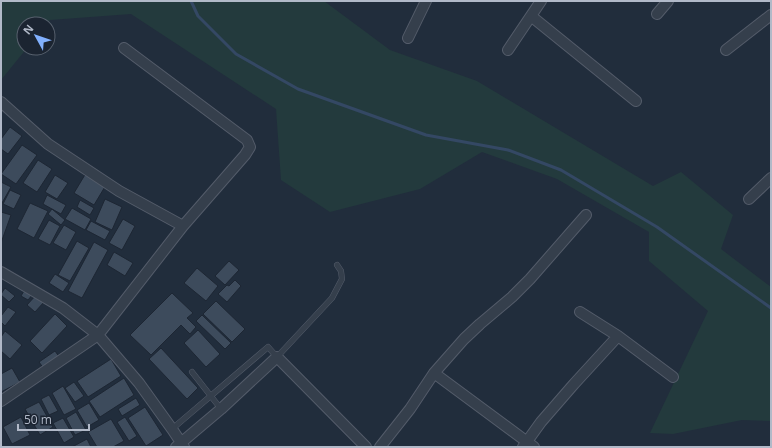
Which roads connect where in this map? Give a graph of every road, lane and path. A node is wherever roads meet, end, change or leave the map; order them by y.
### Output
1 (426, 1) edge
2 (541, 1) edge
3 (668, 1) edge
4 (657, 14) dead end
5 (771, 15) edge
6 (531, 16) junction
7 (408, 38) dead end
8 (124, 48) dead end
9 (508, 50) dead end
10 (726, 50) dead end
11 (636, 101) dead end
12 (1, 102) edge
13 (771, 178) edge
14 (749, 199) dead end
15 (586, 215) dead end
16 (183, 226) junction
17 (337, 265) dead end
18 (1, 272) edge
19 (580, 312) dead end
20 (98, 335) junction
21 (618, 336) junction
22 (277, 357) junction
23 (192, 372) dead end
24 (434, 373) junction
25 (673, 377) dead end
26 (210, 396) junction
27 (1, 402) edge
28 (221, 410) junction
29 (172, 429) junction
30 (528, 445) edge
31 (180, 446) edge
32 (366, 447) edge
33 (380, 447) edge

1 - 7 street
2 - 6 street
3 - 4 street
5 - 10 street
6 - 9 street
6 - 11 street
8 - 16 street
12 - 16 street
13 - 14 street
15 - 24 street
16 - 20 street
17 - 22 lane
18 - 20 street
19 - 21 street
20 - 27 street
20 - 29 street
21 - 25 street
21 - 30 street
22 - 26 lane
22 - 28 street
22 - 32 street
23 - 26 lane
24 - 30 street
24 - 33 street
26 - 28 lane
26 - 29 lane
28 - 31 street
29 - 31 street

